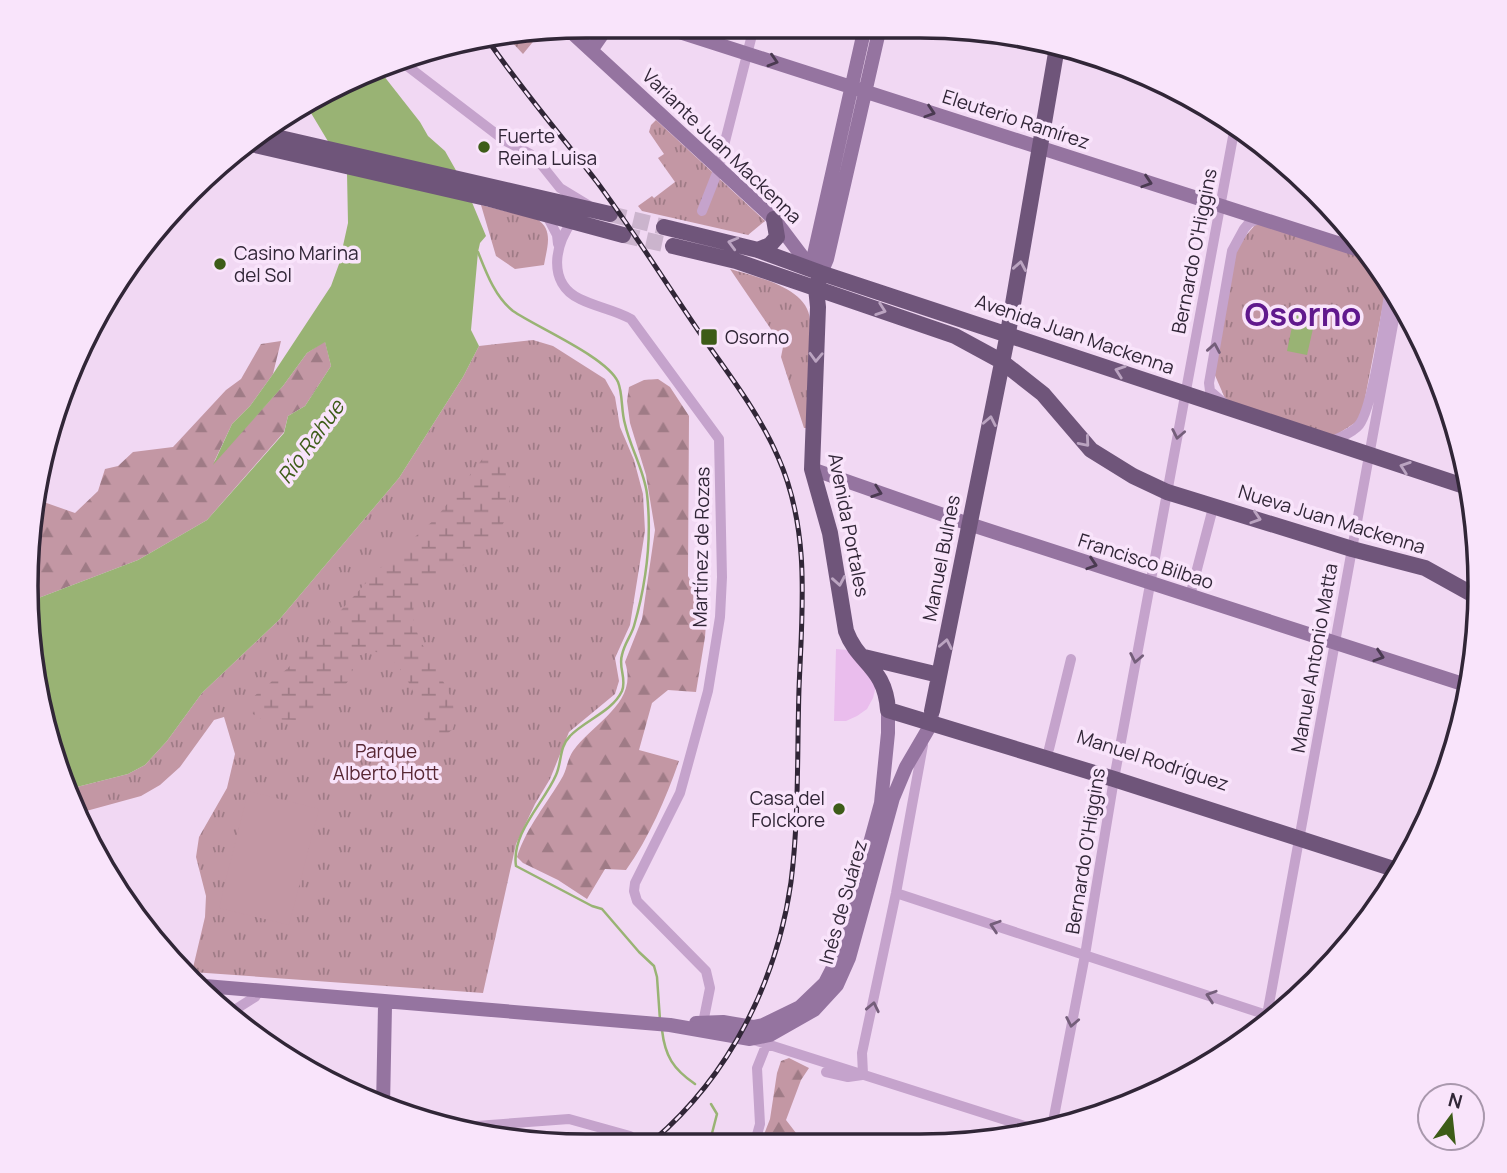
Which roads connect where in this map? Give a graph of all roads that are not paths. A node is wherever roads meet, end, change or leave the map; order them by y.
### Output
1 (579, 38) edge
2 (600, 38) edge
3 (700, 38) edge
4 (751, 38) edge
5 (865, 38) edge
6 (876, 38) edge
7 (592, 49) junction
8 (748, 53) junction
9 (1056, 56) edge
10 (410, 68) edge
11 (859, 88) junction
12 (1233, 137) edge
13 (272, 138) edge
14 (262, 145) edge
15 (1040, 148) junction
16 (301, 150) junction
17 (719, 166) junction
18 (555, 184) junction
19 (1220, 205) junction
20 (552, 208) junction
21 (702, 211) dead end
22 (607, 214) junction
23 (1261, 218) junction
24 (774, 219) junction
25 (573, 221) junction
26 (590, 226) junction
27 (664, 227) tunnel mouth
28 (623, 234) tunnel mouth
29 (559, 246) junction
30 (673, 246) tunnel mouth
31 (1350, 247) edge
32 (758, 250) junction
33 (816, 276) junction
34 (1388, 301) edge
35 (1395, 313) edge
36 (1008, 333) junction
37 (1002, 361) junction
38 (1185, 393) junction
39 (1228, 407) junction
40 (1331, 442) junction
41 (1368, 454) junction
42 (812, 469) junction
43 (1459, 484) edge
44 (1167, 492) junction
45 (1214, 504) junction
46 (969, 524) junction
47 (1352, 549) junction
48 (1150, 583) junction
49 (1468, 592) edge
50 (1190, 596) junction
51 (1335, 642) junction
52 (864, 657) junction
53 (1071, 659) dead end
54 (939, 676) junction
55 (882, 681) junction
56 (1460, 682) edge
57 (888, 705) junction
58 (931, 717) junction
59 (888, 733) joint
60 (1049, 749) junction
61 (1115, 774) junction
62 (1300, 834) junction
63 (1396, 859) edge
64 (1391, 868) edge
65 (895, 893) junction
66 (857, 911) junction
67 (1085, 955) junction
68 (212, 986) edge
69 (260, 990) junction
70 (386, 1003) junction
71 (1273, 1006) edge
72 (237, 1008) edge
73 (1263, 1014) edge
74 (703, 1023) junction
75 (670, 1025) junction
76 (750, 1039) junction
77 (767, 1043) junction
78 (826, 1072) dead end
79 (863, 1074) junction
80 (383, 1095) edge
81 (1054, 1118) edge
82 (487, 1125) edge
83 (1022, 1125) edge
84 (623, 1134) edge
85 (757, 1134) edge

1 - 7 main road, Variante Juan Mackenna
2 - 7 main road
3 - 8 main road, Eleuterio Ramírez
4 - 8 street
5 - 11 main road, Avenida Portales
6 - 11 main road, Avenida Portales
7 - 17 main road, Variante Juan Mackenna
8 -> 11 main road, Eleuterio Ramírez
8 - 17 street
9 - 15 main road, Manuel Bulnes
10 - 18 street
11 -> 15 main road, Eleuterio Ramírez
11 - 33 main road, Avenida Portales
12 - 19 street, Bernardo O'Higgins
13 - 16 main road
14 - 16 main road
15 -> 19 main road, Eleuterio Ramírez
36 -> 15 main road, Manuel Bulnes
16 - 20 main road
17 - 21 street
17 - 24 main road, Variante Juan Mackenna
18 - 20 street
18 - 22 street
19 - 23 main road, Eleuterio Ramírez
19 - 38 street, Bernardo O'Higgins
20 - 22 main road
20 - 25 main road
20 - 29 street
22 - 25 street
23 - 31 main road, Eleuterio Ramírez
39 -> 23 street, Bernardo O'Higgins
24 - 32 main road
24 - 33 main road, Variante Juan Mackenna
25 - 26 main road
25 - 29 street
26 - 28 main road
26 - 29 street
32 -> 27 main road, Avenida Juan Mackenna
29 - 74 street, Martínez de Rozas
30 - 33 main road, Avenida Juan Mackenna
32 - 33 main road, Avenida Juan Mackenna
33 - 36 main road, Avenida Juan Mackenna
33 -> 37 main road, Avenida Juan Mackenna
33 -> 42 main road, Avenida Portales
34 - 40 street
35 - 41 street, Manuel Antonio Matta
36 - 37 main road, Manuel Bulnes
38 -> 36 main road, Avenida Juan Mackenna
37 -> 44 main road, Avenida Juan Mackenna
46 -> 37 main road, Manuel Bulnes
38 - 39 main road, Avenida Juan Mackenna
38 -> 44 street, Bernardo O'Higgins
39 - 40 main road, Avenida Juan Mackenna
40 - 41 main road, Avenida Juan Mackenna
43 -> 41 main road, Avenida Juan Mackenna
41 - 47 street, Manuel Antonio Matta
42 -> 46 main road, Francisco Bilbao
42 -> 52 main road, Avenida Portales
44 - 45 main road, Nueva Juan Mackenna
44 - 48 street, Bernardo O'Higgins
45 -> 47 main road, Nueva Juan Mackenna
45 - 50 street
46 -> 48 main road, Francisco Bilbao
54 -> 46 main road, Manuel Bulnes
47 - 49 main road, Nueva Juan Mackenna
47 - 51 street, Manuel Antonio Matta
48 - 50 main road, Francisco Bilbao
48 -> 61 street, Bernardo O'Higgins
50 - 51 main road, Francisco Bilbao
51 -> 56 main road, Francisco Bilbao
51 - 62 street, Manuel Antonio Matta
52 - 54 main road
52 - 55 main road, Avenida Portales
53 - 60 street
54 - 58 main road, Manuel Bulnes
55 - 57 main road, Avenida Portales
55 - 58 main road
57 - 58 main road, Manuel Rodríguez
57 - 59 main road, Avenida Portales
58 - 60 main road, Manuel Rodríguez
58 - 61 main road, Manuel Rodríguez
58 - 65 street, Manuel Bulnes
58 - 66 main road, Inés de Suárez
59 - 66 main road, Inés de Suárez
60 - 61 main road, Manuel Rodríguez
61 - 62 main road, Manuel Rodríguez
61 - 67 street, Bernardo O'Higgins
62 - 63 main road, Manuel Rodríguez
62 - 64 main road, Manuel Rodríguez
62 - 71 street, Manuel Antonio Matta
67 -> 65 street
79 -> 65 street, Manuel Bulnes
66 - 74 main road, Inés de Suárez
66 - 76 main road, Inés de Suárez
73 -> 67 street
67 -> 81 street, Bernardo O'Higgins
68 - 69 main road, Inés de Suárez
69 - 70 main road, Inés de Suárez
69 - 72 street
70 - 75 main road, Inés de Suárez
70 - 80 main road
74 - 75 main road, Inés de Suárez
75 - 76 main road, Inés de Suárez
76 - 77 street
77 - 79 street
77 - 85 street
78 - 79 street
79 - 83 street
82 - 84 street

